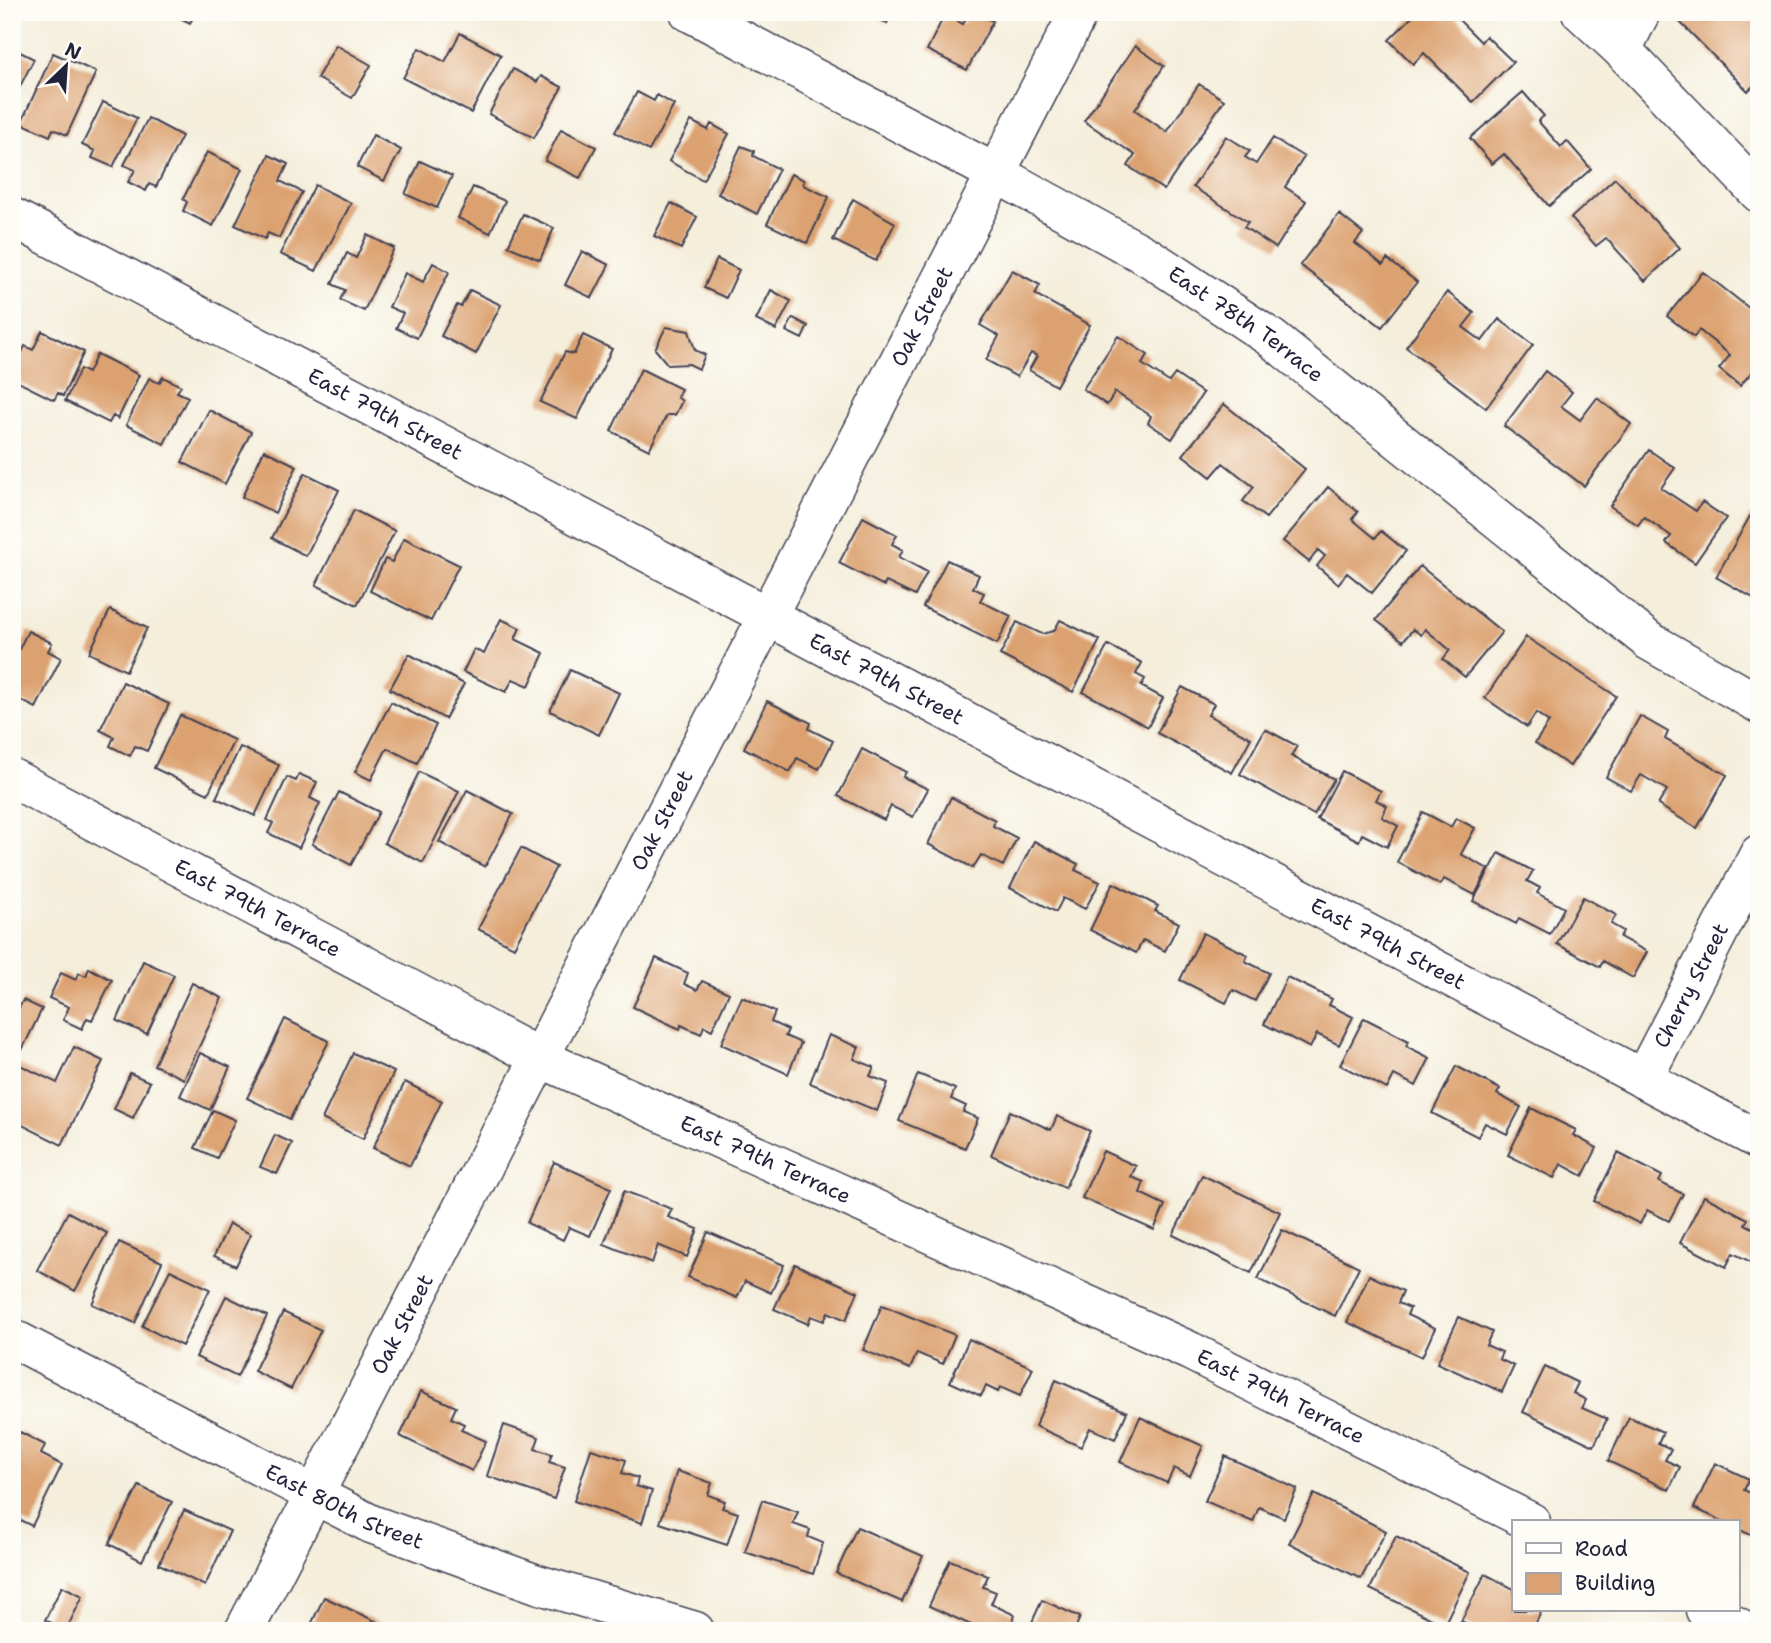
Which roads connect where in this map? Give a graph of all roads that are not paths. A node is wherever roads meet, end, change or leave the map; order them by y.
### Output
1 (689, 12) edge
2 (1079, 12) edge
3 (1581, 12) edge
4 (1641, 12) edge
5 (1622, 50) junction
6 (997, 174) junction
7 (1759, 193) edge
8 (12, 217) edge
9 (770, 615) junction
10 (1759, 704) edge
11 (12, 778) edge
12 (1759, 854) edge
13 (540, 1058) junction
14 (1643, 1079) junction
15 (1759, 1140) edge
16 (12, 1338) edge
17 (314, 1496) junction
18 (1527, 1520) edge
19 (1708, 1612) edge
20 (244, 1631) edge
21 (695, 1631) edge
22 (1746, 1631) edge

1 - 6 street, East 78th Terrace
2 - 6 street, Oak Street
3 - 5 street
4 - 5 street
5 - 7 street
6 - 9 street, Oak Street
6 - 10 street, East 78th Terrace
8 - 9 street, East 79th Street
9 - 13 street, Oak Street
9 - 14 street, East 79th Street
11 - 13 street, East 79th Terrace
12 - 14 street, Cherry Street
13 - 17 street, Oak Street
13 - 18 street, East 79th Terrace
14 - 15 street, East 79th Street
16 - 17 street, East 80th Street
17 - 20 street, Oak Street
17 - 21 street, East 80th Street
19 - 22 street

